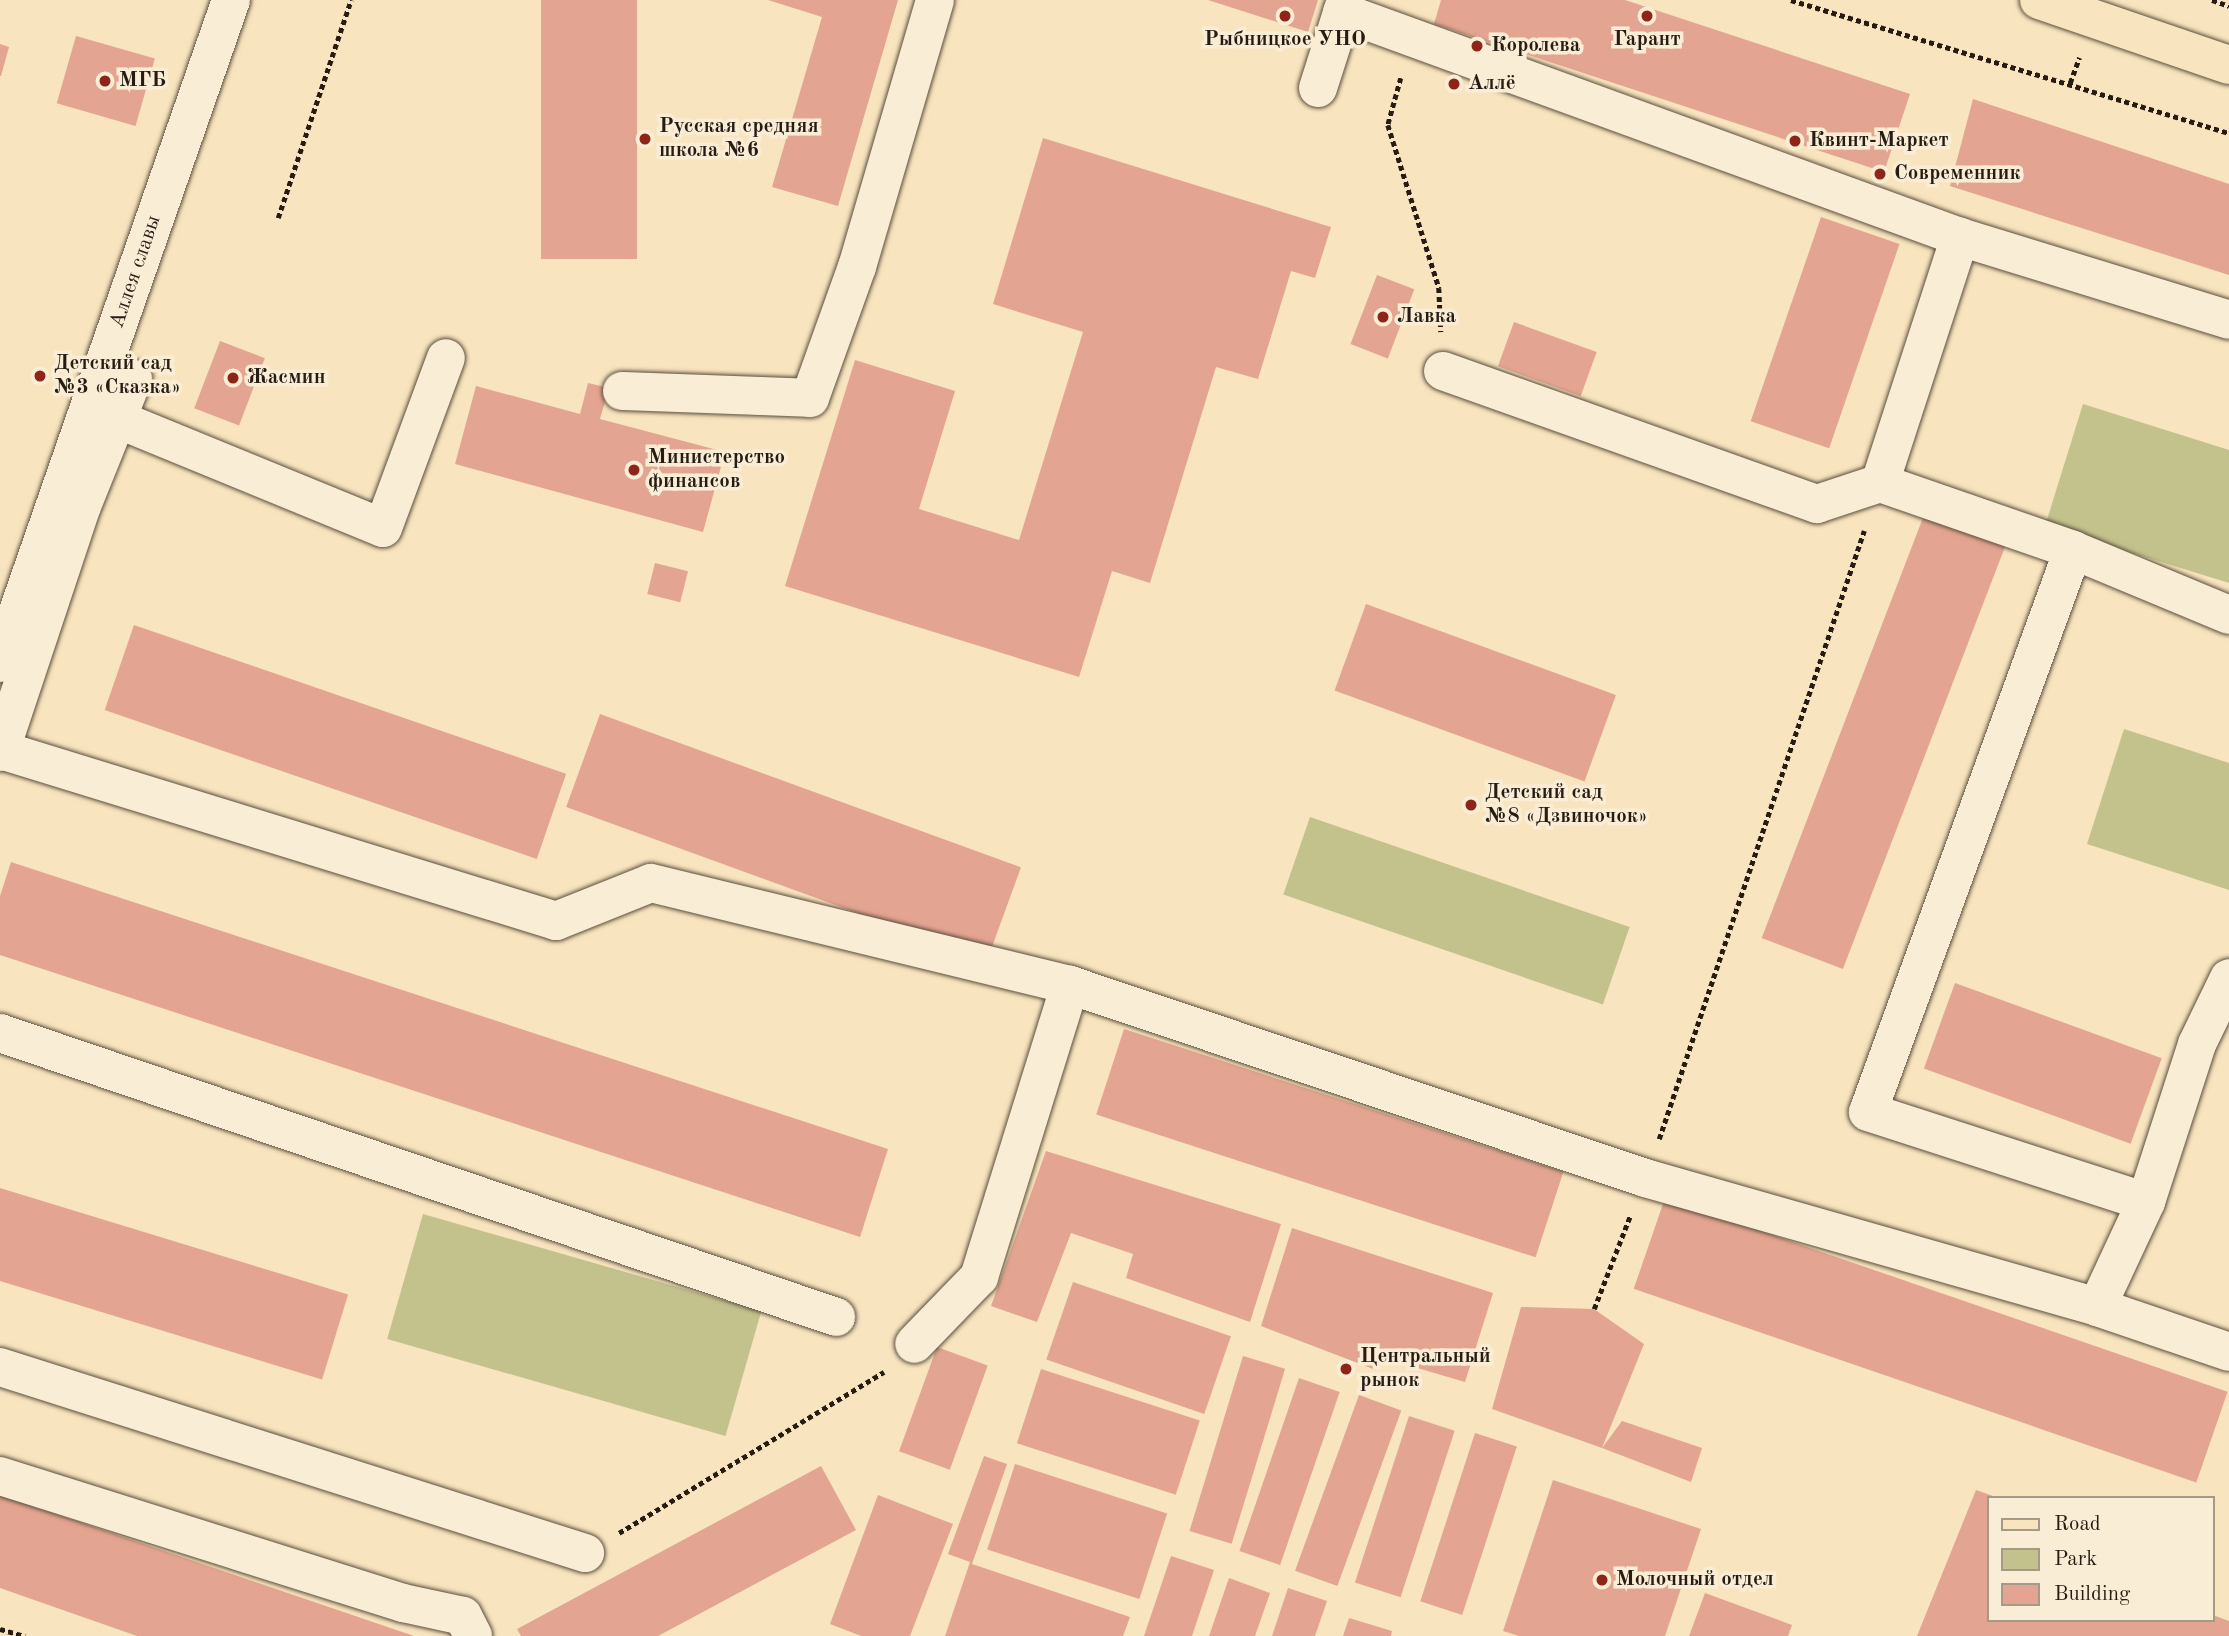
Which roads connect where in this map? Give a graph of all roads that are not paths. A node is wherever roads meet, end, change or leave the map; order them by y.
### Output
1 (231, 0) edge
2 (935, 0) edge
3 (2039, 0) edge
4 (1344, 6) edge
5 (2229, 65) edge
6 (1318, 88) dead end
7 (1960, 237) junction
8 (2229, 320) edge
9 (446, 358) dead end
10 (1443, 371) road end
11 (134, 379) dead end
12 (622, 391) dead end
13 (117, 419) junction
14 (1880, 483) junction
15 (2073, 550) junction
16 (2229, 615) edge
17 (0, 663) edge
18 (1, 751) edge
19 (2229, 978) edge
20 (1070, 985) junction
21 (0, 1033) edge
22 (2146, 1202) junction
23 (2097, 1307) junction
24 (836, 1317) dead end
25 (914, 1344) road end
26 (2229, 1352) edge
27 (0, 1367) edge
28 (0, 1476) edge
29 (585, 1553) road end
30 (472, 1636) edge

1 - 17 street, Аллея славы
2 - 12 street
3 - 5 main road
4 - 6 street
4 - 7 street
7 - 8 street
7 - 14 street
9 - 13 street
10 - 14 street
11 - 13 street
13 - 18 street
14 - 15 street
15 - 16 street
15 - 22 street
18 - 20 street
19 - 22 street
20 - 23 street
20 - 25 street
21 - 24 street
22 - 23 street
23 - 26 street
27 - 29 street
28 - 30 street

